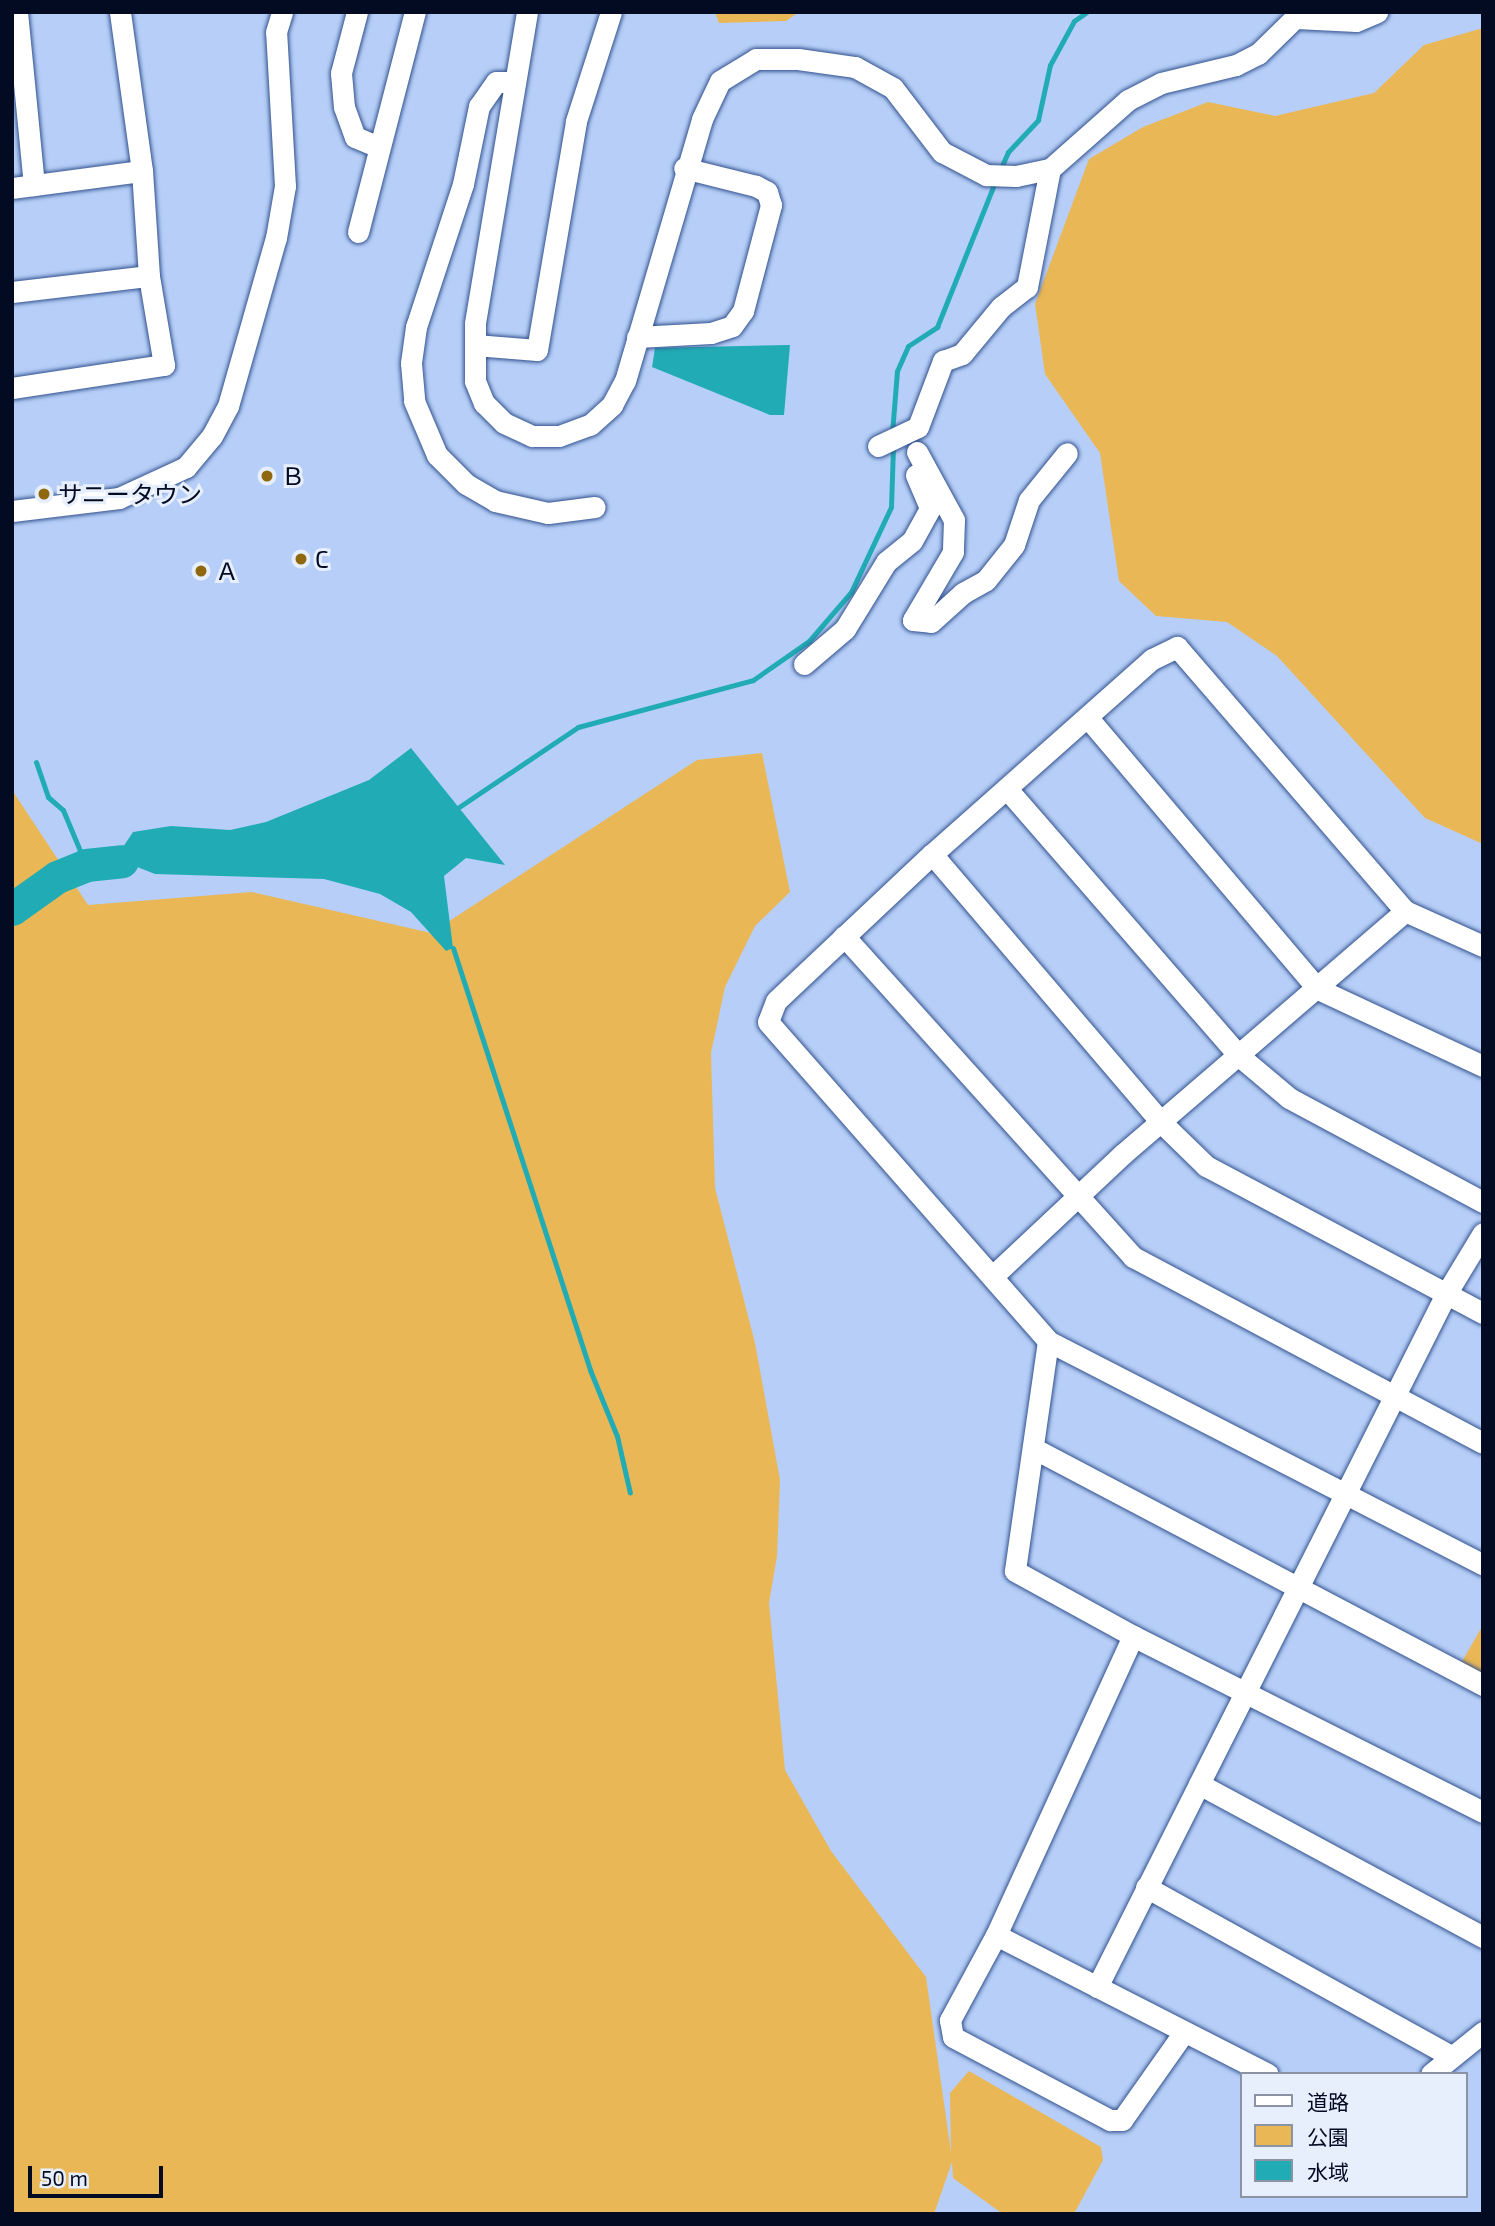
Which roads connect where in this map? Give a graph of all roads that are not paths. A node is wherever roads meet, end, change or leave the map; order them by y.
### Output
1 (17, 12) edge
2 (120, 12) edge
3 (282, 12) edge
4 (357, 12) edge
5 (415, 12) edge
6 (527, 12) edge
7 (611, 12) edge
8 (1377, 12) edge
9 (1298, 15) edge
10 (515, 82) junction
11 (379, 147) junction
12 (684, 168) junction
13 (1050, 169) junction
14 (142, 172) junction
15 (34, 185) junction
16 (12, 188) edge
17 (358, 232) dead end
18 (149, 276) junction
19 (12, 292) edge
20 (637, 337) junction
21 (475, 345) junction
22 (12, 388) edge
23 (911, 431) junction
24 (879, 446) dead end
25 (917, 452) junction
26 (1067, 453) dead end
27 (595, 507) dead end
28 (12, 511) edge
29 (804, 664) dead end
30 (1088, 718) junction
31 (1007, 789) junction
32 (932, 854) junction
33 (1405, 911) junction
34 (844, 936) junction
35 (1483, 946) edge
36 (1318, 989) junction
37 (1238, 1055) junction
38 (1483, 1066) edge
39 (1162, 1123) junction
40 (1078, 1194) junction
41 (1483, 1202) edge
42 (1483, 1233) edge
43 (993, 1275) junction
44 (1446, 1294) junction
45 (1483, 1313) edge
46 (1048, 1341) junction
47 (1397, 1398) junction
48 (1483, 1443) edge
49 (1033, 1448) junction
50 (1347, 1493) junction
51 (1483, 1565) edge
52 (1301, 1587) junction
53 (1133, 1636) junction
54 (1483, 1685) edge
55 (1247, 1692) junction
56 (1199, 1784) junction
57 (1483, 1812) edge
58 (1146, 1887) junction
59 (996, 1936) junction
60 (1483, 1937) edge
61 (1097, 1987) junction
62 (1184, 2032) junction
63 (1483, 2032) edge
64 (1451, 2056) junction
65 (1264, 2072) edge
66 (1433, 2072) edge

1 - 15 street
2 - 14 street
3 - 28 street
4 - 11 street
5 - 11 street
6 - 10 street
7 - 21 street
8 - 9 street
9 - 13 street
10 - 21 street
10 - 27 street
11 - 17 street
12 - 13 street
12 - 20 street
12 - 20 street
13 - 23 street
14 - 15 street
14 - 18 street
15 - 16 street
18 - 19 street
18 - 22 street
20 - 21 street
23 - 24 street
23 - 25 street
25 - 26 street
25 - 29 street
30 - 31 street
30 - 33 street
30 - 36 street
31 - 32 street
31 - 37 street
32 - 34 street
32 - 39 street
33 - 35 street
33 - 36 street
34 - 40 street
34 - 43 street
36 - 37 street
36 - 38 street
37 - 39 street
37 - 41 street
39 - 40 street
39 - 44 street
40 - 43 street
40 - 47 street
42 - 44 street
43 - 46 street
44 - 45 street
44 - 47 street
46 - 49 street
46 - 50 street
47 - 48 street
47 - 50 street
49 - 52 street
49 - 53 street
50 - 51 street
50 - 52 street
52 - 54 street
52 - 55 street
53 - 55 street
53 - 59 street
55 - 56 street
55 - 57 street
56 - 58 street
56 - 60 street
58 - 61 street
58 - 64 street
59 - 61 street
59 - 62 street
61 - 62 street
62 - 65 street
63 - 64 street
64 - 66 street

